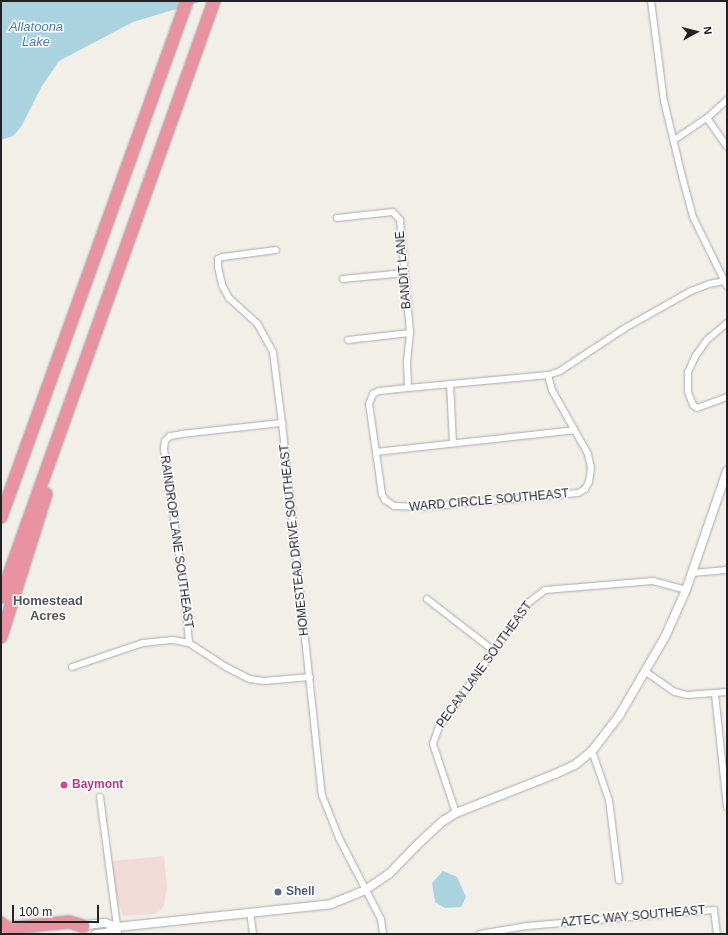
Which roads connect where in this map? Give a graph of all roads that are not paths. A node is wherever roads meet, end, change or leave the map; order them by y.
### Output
1 (186, 1) edge
2 (214, 1) edge
3 (651, 1) edge
4 (727, 100) edge
5 (707, 118) junction
6 (674, 140) junction
7 (727, 147) edge
8 (337, 218) dead end
9 (276, 250) dead end
10 (406, 273) junction
11 (343, 279) dead end
12 (726, 283) edge
13 (727, 323) edge
14 (410, 333) junction
15 (348, 340) dead end
16 (548, 375) junction
17 (450, 384) junction
18 (408, 388) junction
19 (727, 397) edge
20 (66, 417) junction
21 (282, 423) junction
22 (574, 430) junction
23 (453, 443) junction
24 (376, 452) junction
25 (727, 471) edge
26 (1, 517) edge
27 (727, 570) edge
28 (692, 573) junction
29 (686, 590) junction
30 (1, 597) edge
31 (427, 599) dead end
32 (1, 637) edge
33 (189, 642) junction
34 (493, 650) junction
35 (72, 667) dead end
36 (646, 672) junction
37 (310, 677) junction
38 (727, 692) edge
39 (715, 694) junction
40 (592, 751) junction
41 (100, 797) dead end
42 (727, 807) edge
43 (456, 812) junction
44 (619, 880) dead end
45 (365, 890) junction
46 (250, 912) junction
47 (1, 922) edge
48 (83, 926) junction
49 (118, 930) edge
50 (1, 934) edge
51 (96, 934) edge
52 (253, 934) edge
53 (383, 934) edge
54 (480, 934) edge
55 (717, 934) edge

1 - 26 highway
2 - 20 highway
3 - 6 street
4 - 5 street
5 - 6 street
5 - 7 street
6 - 12 street
8 - 10 street, BANDIT LANE
9 - 21 street, HOMESTEAD DRIVE SOUTHEAST
10 - 11 street
10 - 14 street, BANDIT LANE
12 - 16 street, WARD CIRCLE SOUTHEAST
13 - 19 street
14 - 15 street
14 - 18 street, BANDIT LANE
16 - 17 street, WARD CIRCLE SOUTHEAST
16 - 22 street, WARD CIRCLE SOUTHEAST
17 - 18 street, WARD CIRCLE SOUTHEAST
17 - 23 street
18 - 24 street, WARD CIRCLE SOUTHEAST
20 - 30 highway
20 - 32 highway
21 - 33 street, RAINDROP LANE SOUTHEAST
21 - 37 street, HOMESTEAD DRIVE SOUTHEAST
22 - 23 street
22 - 24 street, WARD CIRCLE SOUTHEAST
23 - 24 street
25 - 28 street
27 - 28 street
28 - 29 street
29 - 34 street, PECAN LANE SOUTHEAST
29 - 36 street
31 - 34 street
33 - 35 street
33 - 37 street
34 - 43 street, PECAN LANE SOUTHEAST
36 - 39 street
36 - 40 street
37 - 45 street, HOMESTEAD DRIVE SOUTHEAST
38 - 39 street
39 - 42 street
40 - 43 street
40 - 44 street
41 - 49 street
43 - 45 street
45 - 46 street
45 - 53 street, HOMESTEAD DRIVE SOUTHEAST
46 - 49 street
46 - 52 street
47 - 48 highway
48 - 49 street
48 - 50 street
49 - 51 street
54 - 55 street, AZTEC WAY SOUTHEAST

